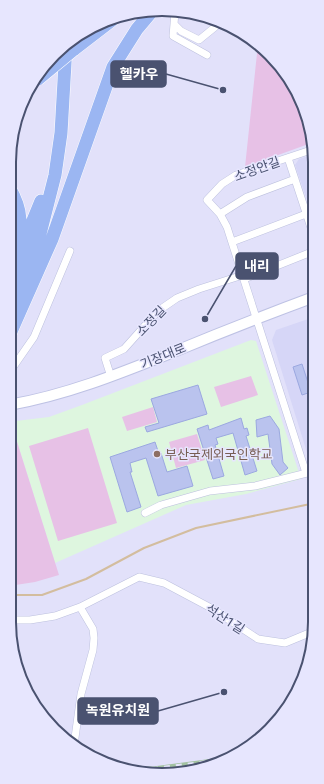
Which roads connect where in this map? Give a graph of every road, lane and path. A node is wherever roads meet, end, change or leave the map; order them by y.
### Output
1 (148, 16) edge
2 (175, 16) edge
3 (174, 24) junction
4 (215, 27) dead end
5 (70, 48) edge
6 (207, 55) dead end
7 (58, 60) edge
8 (308, 151) edge
9 (288, 158) junction
10 (295, 179) junction
11 (16, 199) edge
12 (220, 214) junction
13 (306, 214) junction
14 (308, 220) edge
15 (232, 242) junction
16 (16, 243) edge
17 (70, 250) dead end
18 (308, 253) edge
19 (16, 263) edge
20 (243, 277) junction
21 (16, 289) edge
22 (308, 298) edge
23 (257, 317) junction
24 (16, 320) edge
25 (16, 363) edge
26 (111, 377) junction
27 (27, 402) junction
28 (16, 404) edge
29 (16, 408) edge
30 (306, 473) joint
31 (144, 513) dead end
32 (80, 607) junction
33 (16, 619) edge
34 (308, 634) edge
35 (75, 739) edge

1 - 24 highway
2 - 3 street
3 - 4 street
3 - 6 street
5 - 21 highway
7 - 19 highway
8 - 9 street, 소정안길
9 - 10 street, 소정안길
9 - 12 street, 소정안길
10 - 12 street, 소정안길
10 - 13 street, 소정안길
11 - 16 highway
12 - 15 street, 소정안길
13 - 14 street, 소정안길
13 - 15 street
15 - 20 street, 소정안길
17 - 25 street
18 - 20 street
20 - 23 street, 소정안길
20 - 26 street, 소정길
22 - 23 main road, 기장대로
23 - 26 main road, 기장대로
23 - 30 street, 소정안길
26 - 27 main road, 기장대로
27 - 28 main road, 기장대로
27 - 29 main road
30 - 31 street
32 - 33 street
32 - 34 street, 석산1길
32 - 35 street

